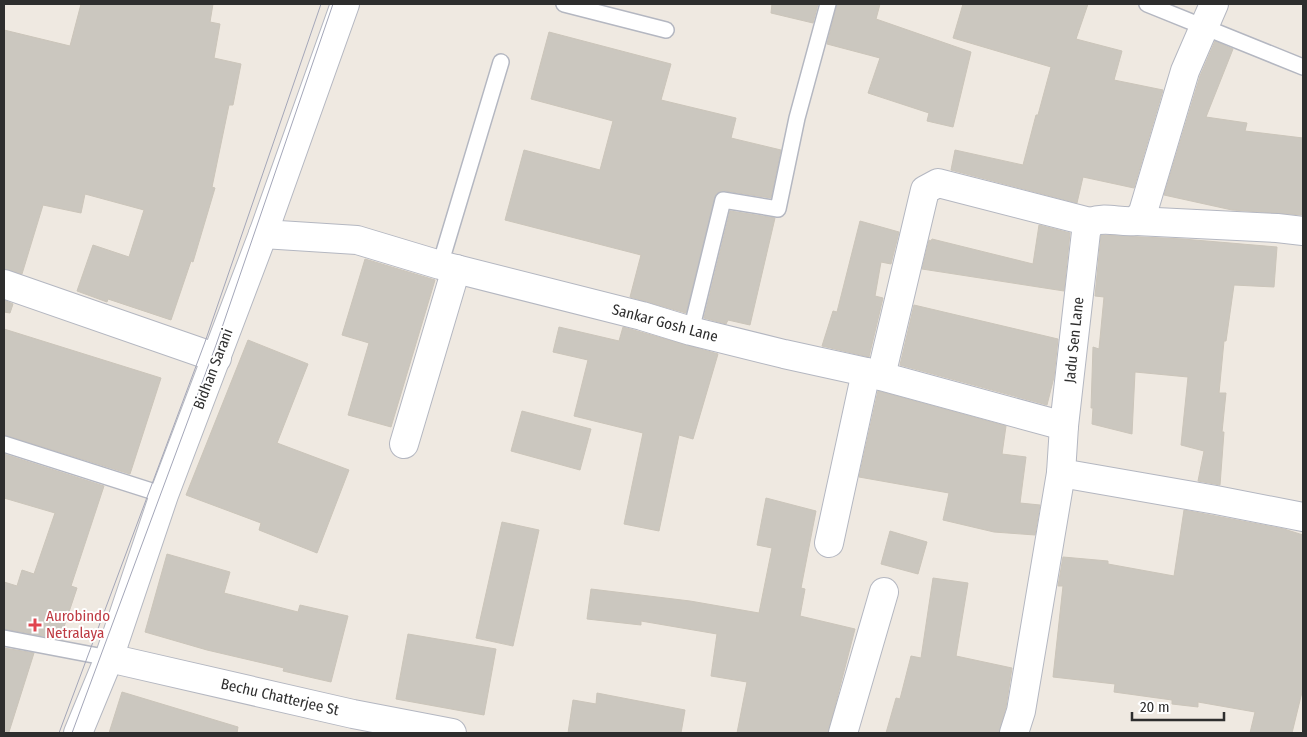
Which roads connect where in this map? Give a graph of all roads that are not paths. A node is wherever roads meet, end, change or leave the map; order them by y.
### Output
1 (345, 4) edge
2 (564, 4) edge
3 (828, 4) edge
4 (1147, 4) edge
5 (1209, 15) edge
6 (666, 30) dead end
7 (501, 62) dead end
8 (1303, 67) edge
9 (1136, 221) junction
10 (1090, 222) junction
11 (1303, 231) edge
12 (263, 234) junction
13 (448, 267) junction
14 (4, 284) edge
15 (691, 330) junction
16 (217, 358) junction
17 (873, 374) junction
18 (1064, 426) junction
19 (4, 444) edge
20 (404, 444) dead end
21 (1061, 473) junction
22 (164, 495) junction
23 (1303, 517) edge
24 (829, 543) dead end
25 (884, 592) dead end
26 (4, 638) edge
27 (109, 658) junction
28 (78, 733) edge
29 (452, 733) edge
30 (843, 733) edge
31 (1014, 733) edge

1 - 12 street, Bidhan Sarani
2 - 6 lane
3 - 15 lane
4 - 5 lane
5 - 8 lane
5 - 9 street
7 - 13 lane
9 - 10 street
9 - 11 street
10 - 17 street
10 - 18 street, Jadu Sen Lane
12 - 13 street, Sankar Gosh Lane
12 - 16 street, Bidhan Sarani
13 - 15 street, Sankar Gosh Lane
13 - 20 street
14 - 16 street
15 - 17 street, Sankar Gosh Lane
16 - 22 street, Bidhan Sarani
17 - 18 street, Sankar Gosh Lane
17 - 24 street
18 - 21 street, Jadu Sen Lane
19 - 22 lane
21 - 23 street
21 - 31 street, Jadu Sen Lane
22 - 27 street, Bidhan Sarani
25 - 30 street
26 - 27 lane
27 - 28 street, Bidhan Sarani
27 - 29 street, Bechu Chatterjee St

